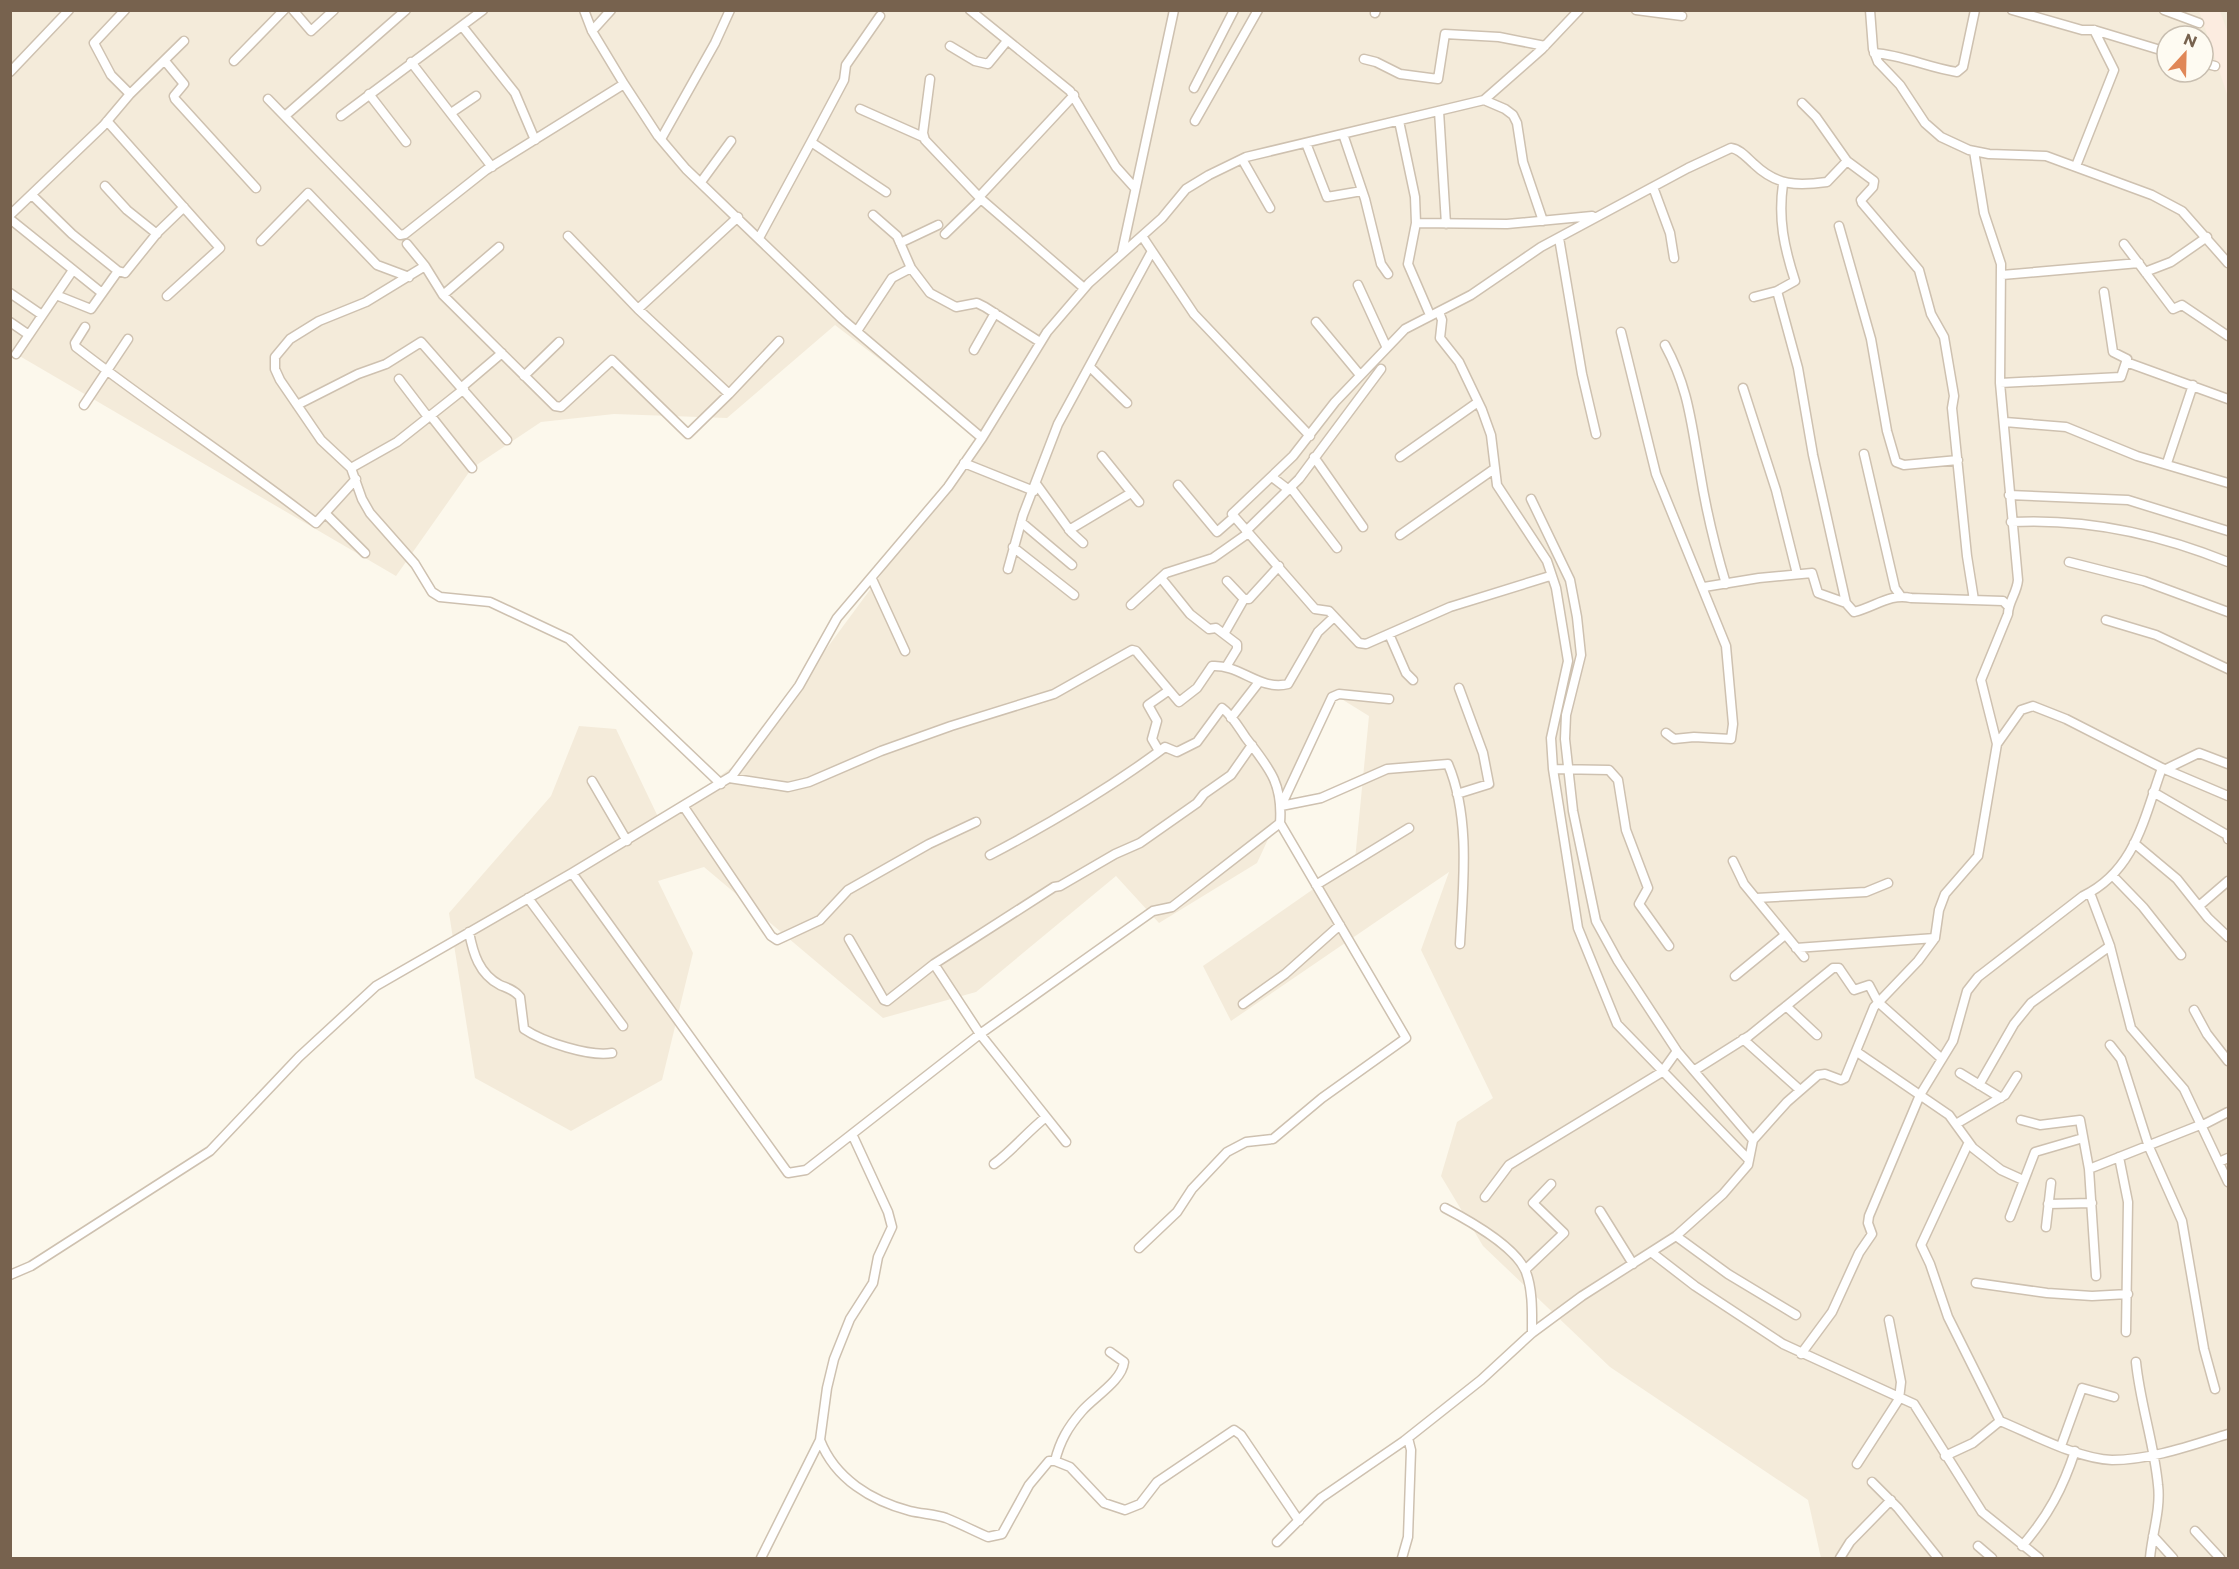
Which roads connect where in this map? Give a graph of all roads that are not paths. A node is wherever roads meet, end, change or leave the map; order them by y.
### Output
1 (69, 10) edge
2 (125, 10) edge
3 (284, 10) edge
4 (293, 10) edge
5 (333, 10) edge
6 (406, 10) edge
7 (483, 10) edge
8 (584, 10) edge
9 (611, 10) edge
10 (730, 10) edge
11 (970, 10) edge
12 (1174, 10) edge
13 (1234, 10) edge
14 (1258, 10) edge
15 (1579, 10) edge
16 (1636, 10) edge
17 (1870, 10) edge
18 (1975, 10) edge
19 (2012, 10) edge
20 (2164, 10) edge
21 (880, 16) dead end
22 (1682, 16) dead end
23 (2199, 22) dead end
24 (462, 26) junction
25 (2094, 30) junction
26 (592, 31) junction
27 (184, 41) dead end
28 (1007, 41) junction
29 (950, 46) dead end
30 (1545, 46) junction
31 (2155, 48) edge
32 (1874, 53) junction
33 (1364, 59) dead end
34 (234, 61) dead end
35 (165, 62) junction
36 (411, 62) junction
37 (10, 72) edge
38 (930, 79) dead end
39 (624, 84) junction
40 (1194, 88) dead end
41 (130, 94) junction
42 (369, 94) junction
43 (1074, 95) junction
44 (476, 96) dead end
45 (268, 99) dead end
46 (1484, 100) junction
47 (1802, 103) dead end
48 (860, 109) dead end
49 (1439, 111) junction
50 (451, 113) junction
51 (285, 116) junction
52 (341, 116) dead end
53 (107, 121) junction
54 (1195, 121) dead end
55 (1399, 121) junction
56 (1343, 134) junction
57 (923, 137) junction
58 (661, 139) junction
59 (535, 140) junction
60 (731, 141) dead end
61 (406, 142) dead end
62 (812, 142) junction
63 (1306, 143) junction
64 (1974, 151) junction
65 (1242, 159) junction
66 (1847, 161) junction
67 (2076, 166) junction
68 (492, 167) junction
69 (701, 182) junction
70 (1783, 184) junction
71 (105, 186) dead end
72 (1134, 187) junction
73 (1653, 187) junction
74 (256, 188) dead end
75 (886, 192) dead end
76 (1362, 192) junction
77 (32, 195) junction
78 (980, 198) junction
79 (184, 207) junction
80 (1270, 208) dead end
81 (873, 215) dead end
82 (1598, 216) junction
83 (10, 217) edge
84 (738, 217) junction
85 (1543, 221) junction
86 (1416, 223) junction
87 (1446, 224) junction
88 (938, 225) dead end
89 (1839, 226) dead end
90 (157, 234) junction
91 (945, 234) dead end
92 (568, 236) dead end
93 (1142, 236) junction
94 (2207, 237) junction
95 (759, 238) junction
96 (1559, 238) junction
97 (261, 241) dead end
98 (900, 243) junction
99 (407, 244) dead end
100 (2124, 244) dead end
101 (499, 247) dead end
102 (1152, 251) junction
103 (1122, 253) junction
104 (1674, 258) dead end
105 (2139, 263) junction
106 (2229, 263) edge
107 (425, 266) junction
108 (910, 268) junction
109 (73, 270) junction
110 (118, 271) junction
111 (2145, 272) junction
112 (1388, 273) dead end
113 (2002, 275) junction
114 (409, 277) junction
115 (1358, 285) dead end
116 (1084, 288) junction
117 (1777, 291) junction
118 (102, 292) junction
119 (2104, 292) dead end
120 (10, 293) edge
121 (56, 295) junction
122 (443, 295) junction
123 (167, 296) dead end
124 (1754, 297) dead end
125 (638, 309) junction
126 (995, 314) junction
127 (42, 315) junction
128 (1437, 316) junction
129 (10, 322) edge
130 (1316, 322) dead end
131 (85, 327) dead end
132 (857, 331) junction
133 (1621, 332) dead end
134 (29, 335) junction
135 (2229, 336) edge
136 (128, 339) dead end
137 (779, 341) dead end
138 (559, 342) dead end
139 (1040, 342) junction
140 (1665, 345) dead end
141 (1386, 346) junction
142 (974, 350) dead end
143 (502, 353) junction
144 (16, 354) dead end
145 (2126, 362) junction
146 (1090, 367) junction
147 (1381, 369) dead end
148 (108, 372) junction
149 (1360, 375) junction
150 (524, 376) junction
151 (399, 379) dead end
152 (2001, 382) junction
153 (2193, 385) junction
154 (463, 388) junction
155 (1357, 388) junction
156 (1743, 388) dead end
157 (729, 394) junction
158 (2229, 399) edge
159 (1478, 402) junction
160 (1127, 403) dead end
161 (84, 405) dead end
162 (297, 405) junction
163 (429, 416) junction
164 (2005, 422) junction
165 (1596, 434) dead end
166 (1310, 436) junction
167 (982, 438) junction
168 (507, 440) dead end
169 (1864, 454) dead end
170 (1102, 456) dead end
171 (1314, 457) junction
172 (1400, 457) dead end
173 (1958, 460) junction
174 (964, 463) junction
175 (2167, 463) junction
176 (351, 468) junction
177 (472, 468) dead end
178 (1494, 469) junction
179 (356, 479) junction
180 (1274, 479) junction
181 (2229, 483) edge
182 (1178, 485) dead end
183 (1036, 488) junction
184 (1289, 489) junction
185 (1131, 493) junction
186 (2010, 495) junction
187 (1531, 499) dead end
188 (1139, 502) dead end
189 (325, 513) junction
190 (1234, 519) junction
191 (1021, 522) junction
192 (2011, 522) junction
193 (1363, 527) dead end
194 (1069, 530) junction
195 (1246, 531) junction
196 (2229, 531) edge
197 (1401, 536) dead end
198 (1083, 543) dead end
199 (1013, 547) junction
200 (1337, 548) dead end
201 (366, 553) dead end
202 (1553, 558) junction
203 (2069, 562) dead end
204 (2229, 562) edge
205 (1072, 565) dead end
206 (1279, 566) junction
207 (1008, 569) dead end
208 (1797, 574) junction
209 (1550, 576) junction
210 (1161, 578) junction
211 (872, 579) junction
212 (1227, 581) dead end
213 (1726, 584) junction
214 (1704, 587) junction
215 (1074, 595) dead end
216 (1900, 596) junction
217 (1244, 599) junction
218 (1974, 600) junction
219 (1846, 603) junction
220 (1131, 605) dead end
221 (2008, 606) junction
222 (2229, 612) edge
223 (1335, 617) junction
224 (2106, 620) dead end
225 (1389, 633) junction
226 (1224, 634) junction
227 (905, 651) dead end
228 (1226, 667) junction
229 (2229, 669) edge
230 (1413, 680) dead end
231 (1259, 682) junction
232 (1569, 686) junction
233 (1459, 688) dead end
234 (1168, 691) junction
235 (1389, 699) dead end
236 (1231, 718) junction
237 (1666, 733) dead end
238 (1997, 744) junction
239 (1252, 745) junction
240 (1159, 751) junction
241 (2229, 764) edge
242 (2164, 768) junction
243 (1560, 769) junction
244 (592, 781) dead end
245 (725, 781) junction
246 (2153, 792) junction
247 (1457, 794) junction
248 (2229, 796) edge
249 (1281, 806) junction
250 (684, 807) junction
251 (976, 822) dead end
252 (1280, 823) junction
253 (1409, 828) dead end
254 (2229, 839) edge
255 (627, 841) junction
256 (2134, 843) junction
257 (990, 855) dead end
258 (1733, 861) dead end
259 (572, 873) junction
260 (2113, 876) junction
261 (2229, 881) edge
262 (1888, 883) dead end
263 (1317, 885) junction
264 (2090, 893) junction
265 (528, 898) junction
266 (1756, 898) junction
267 (2199, 906) junction
268 (1340, 925) junction
269 (469, 932) junction
270 (1785, 935) junction
271 (2229, 937) edge
272 (1935, 938) junction
273 (849, 939) dead end
274 (1460, 944) dead end
275 (1669, 946) dead end
276 (2110, 946) junction
277 (1796, 948) junction
278 (2181, 955) dead end
279 (1804, 957) dead end
280 (934, 964) junction
281 (1735, 976) dead end
282 (1878, 1002) junction
283 (1243, 1004) dead end
284 (1786, 1006) junction
285 (2194, 1010) dead end
286 (623, 1026) dead end
287 (980, 1034) junction
288 (1817, 1035) dead end
289 (1743, 1039) junction
290 (2110, 1045) dead end
291 (1857, 1052) junction
292 (612, 1053) dead end
293 (1676, 1053) junction
294 (1942, 1059) junction
295 (2229, 1061) edge
296 (1664, 1069) junction
297 (1695, 1070) junction
298 (1960, 1073) dead end
299 (2017, 1076) dead end
300 (1979, 1085) junction
301 (1800, 1090) junction
302 (1920, 1095) junction
303 (2001, 1098) junction
304 (2229, 1112) edge
305 (1046, 1117) junction
306 (2021, 1120) dead end
307 (1956, 1124) junction
308 (2201, 1125) junction
309 (852, 1134) junction
310 (2083, 1138) junction
311 (1753, 1141) junction
312 (1066, 1142) dead end
313 (1968, 1144) junction
314 (2149, 1147) junction
315 (1750, 1157) junction
316 (2119, 1157) junction
317 (2229, 1158) edge
318 (2219, 1162) junction
319 (994, 1164) dead end
320 (2090, 1169) junction
321 (2023, 1180) junction
322 (2229, 1182) edge
323 (2051, 1183) dead end
324 (1551, 1184) dead end
325 (1485, 1197) dead end
326 (2092, 1203) junction
327 (2048, 1204) junction
328 (1445, 1208) dead end
329 (1600, 1211) dead end
330 (2010, 1217) dead end
331 (2046, 1227) dead end
332 (1676, 1236) junction
333 (1139, 1248) dead end
334 (1651, 1252) junction
335 (1633, 1264) junction
336 (1525, 1270) junction
337 (10, 1275) edge
338 (2096, 1276) dead end
339 (1976, 1283) dead end
340 (2128, 1294) junction
341 (1796, 1315) dead end
342 (1890, 1320) dead end
343 (2126, 1332) dead end
344 (1532, 1333) junction
345 (1110, 1352) dead end
346 (1801, 1354) junction
347 (2136, 1362) dead end
348 (2215, 1389) dead end
349 (2114, 1397) dead end
350 (1901, 1400) junction
351 (2000, 1421) junction
352 (2229, 1434) edge
353 (1408, 1438) junction
354 (820, 1440) junction
355 (2061, 1446) junction
356 (2075, 1451) junction
357 (2152, 1455) junction
358 (1946, 1456) junction
359 (1055, 1461) junction
360 (1857, 1464) dead end
361 (1872, 1482) dead end
362 (1891, 1500) junction
363 (1299, 1521) junction
364 (2195, 1531) dead end
365 (2153, 1536) junction
366 (1277, 1542) dead end
367 (1978, 1546) dead end
368 (2022, 1546) junction
369 (761, 1558) edge
370 (1402, 1558) edge
371 (1840, 1558) edge
372 (1938, 1558) edge
373 (1992, 1558) edge
374 (2039, 1558) edge
375 (2150, 1558) edge
376 (2173, 1558) edge
377 (2220, 1558) edge

1 - 37 street
2 - 41 street
3 - 34 street
4 - 5 street
6 - 51 street
7 - 24 street
8 - 26 street
9 - 26 street
10 - 58 street
11 - 28 street
12 - 72 street
13 - 40 street
14 - 54 street
15 - 30 street
16 - 22 street
17 - 32 street
18 - 32 street
19 - 25 street
20 - 23 street
21 - 62 street
24 - 36 street
24 - 59 street
25 - 31 street
25 - 67 street
26 - 39 street
27 - 35 street
28 - 29 street
28 - 43 street
30 - 33 street
30 - 46 street
32 - 64 street
35 - 41 street
35 - 74 street
36 - 42 street
36 - 50 street
38 - 57 street
39 - 58 street
39 - 59 street
41 - 53 street
42 - 52 street
42 - 61 street
43 - 72 street
43 - 78 street
44 - 50 street
45 - 51 street
46 - 49 street
46 - 85 street
47 - 66 street
48 - 57 street
49 - 55 street
49 - 87 street
50 - 68 street
51 - 68 street
53 - 77 street
53 - 79 street
55 - 56 street
55 - 86 street
56 - 63 street
56 - 76 street
57 - 78 street
58 - 69 street
59 - 68 street
60 - 69 street
62 - 75 street
62 - 95 street
63 - 65 street
63 - 76 street
64 - 67 street
64 - 113 street
65 - 80 street
65 - 93 street
66 - 70 street
66 - 173 street
67 - 94 street
69 - 84 street
70 - 73 street
70 - 117 street
71 - 90 street
72 - 103 street
73 - 82 street
73 - 104 street
76 - 112 street
77 - 83 street
77 - 110 street
78 - 91 street
78 - 116 street
79 - 90 street
79 - 123 street
81 - 98 street
82 - 85 street
82 - 96 street
83 - 109 street
84 - 95 street
84 - 125 street
85 - 87 street
86 - 87 street
86 - 128 street
88 - 98 street
89 - 173 street
90 - 110 street
92 - 125 street
93 - 102 street
93 - 103 street
94 - 106 street
94 - 111 street
95 - 132 street
96 - 128 street
96 - 165 street
97 - 114 street
98 - 108 street
99 - 107 street
100 - 105 street
101 - 122 street
102 - 146 street
102 - 166 street
103 - 116 street
105 - 111 street
105 - 113 street
107 - 114 street
107 - 122 street
108 - 126 street
108 - 132 street
109 - 118 street
109 - 121 street
110 - 118 street
111 - 135 street
113 - 152 street
114 - 162 street
115 - 141 street
116 - 139 street
117 - 124 street
117 - 219 street
118 - 121 street
119 - 145 street
120 - 127 street
121 - 127 street
122 - 143 street
125 - 157 street
126 - 139 street
126 - 142 street
127 - 134 street
128 - 141 street
128 - 159 street
129 - 134 street
130 - 149 street
131 - 148 street
132 - 167 street
133 - 214 street
134 - 144 street
136 - 148 street
137 - 157 street
138 - 150 street
139 - 167 street
140 - 213 street
141 - 149 street
143 - 150 street
143 - 154 street
145 - 152 street
145 - 153 street
146 - 160 street
146 - 183 street
147 - 155 street
148 - 161 street
148 - 189 street
149 - 155 street
150 - 157 street
151 - 163 street
152 - 164 street
153 - 158 street
153 - 175 street
154 - 162 street
154 - 163 street
154 - 168 street
155 - 166 street
155 - 171 street
156 - 208 street
159 - 172 street
159 - 178 street
162 - 176 street
163 - 176 street
163 - 177 street
164 - 175 street
164 - 186 street
166 - 180 street
167 - 174 street
169 - 216 street
170 - 185 street
171 - 184 street
171 - 193 street
173 - 218 street
174 - 183 street
174 - 211 street
175 - 181 street
176 - 179 street
178 - 197 street
178 - 202 street
179 - 189 street
179 - 245 street
180 - 184 street
180 - 190 street
182 - 190 street
183 - 191 street
183 - 194 street
184 - 195 street
184 - 200 street
185 - 188 street
185 - 194 street
186 - 192 street
186 - 196 street
187 - 202 street
189 - 201 street
190 - 195 street
191 - 199 street
191 - 205 street
192 - 204 street
192 - 221 street
194 - 198 street
195 - 206 street
195 - 210 street
199 - 207 street
199 - 215 street
202 - 209 street
202 - 232 street
203 - 222 street
206 - 217 street
206 - 223 street
208 - 213 street
208 - 219 street
209 - 225 street
209 - 232 street
210 - 220 street
210 - 226 street
211 - 227 street
211 - 245 street
212 - 217 street
213 - 214 street
214 - 237 street
216 - 218 street
216 - 219 street
217 - 226 street
218 - 221 street
221 - 238 street
223 - 225 street
223 - 231 street
224 - 229 street
225 - 230 street
226 - 228 street
228 - 231 street
228 - 234 street
231 - 236 street
232 - 243 street
232 - 243 street
233 - 247 street
234 - 240 street
234 - 245 street
235 - 249 street
236 - 239 street
236 - 240 street
238 - 242 street
238 - 272 street
239 - 249 street
239 - 280 street
240 - 257 street
241 - 242 street
242 - 246 street
242 - 248 street
243 - 275 street
243 - 293 street
243 - 296 street
244 - 255 street
245 - 250 street
246 - 254 street
246 - 256 street
247 - 249 street
247 - 274 street
249 - 252 street
250 - 251 street
250 - 255 street
252 - 263 street
252 - 287 street
253 - 263 street
255 - 259 street
256 - 260 street
256 - 267 street
258 - 266 street
259 - 265 street
259 - 309 street
260 - 264 street
260 - 278 street
261 - 267 street
262 - 266 street
263 - 268 street
264 - 276 street
264 - 294 street
265 - 269 street
265 - 286 street
266 - 270 street
267 - 271 street
268 - 283 street
268 - 333 street
269 - 292 street
269 - 337 street
270 - 277 street
270 - 281 street
272 - 277 street
272 - 282 street
273 - 280 street
276 - 300 street
276 - 308 street
277 - 279 street
280 - 287 street
282 - 284 street
282 - 291 street
282 - 294 street
284 - 288 street
284 - 289 street
285 - 295 street
287 - 305 street
287 - 309 street
289 - 297 street
289 - 301 street
290 - 314 street
291 - 301 street
291 - 302 street
293 - 296 street
293 - 297 street
294 - 302 street
296 - 315 street
296 - 325 street
297 - 311 street
298 - 300 street
299 - 303 street
300 - 303 street
301 - 311 street
302 - 307 street
302 - 346 street
303 - 307 street
304 - 308 street
305 - 312 street
305 - 319 street
306 - 310 street
307 - 313 street
308 - 314 street
308 - 318 street
309 - 354 street
310 - 320 street
310 - 321 street
311 - 315 street
313 - 321 street
313 - 351 street
314 - 316 street
314 - 348 street
315 - 332 street
316 - 320 street
316 - 340 street
317 - 318 street
318 - 322 street
320 - 326 street
321 - 330 street
323 - 327 street
324 - 336 street
326 - 327 street
326 - 338 street
327 - 331 street
328 - 336 street
329 - 335 street
332 - 334 street
332 - 341 street
334 - 335 street
334 - 346 street
335 - 344 street
336 - 344 street
339 - 340 street
340 - 343 street
342 - 350 street
344 - 353 street
345 - 359 street
346 - 350 street
347 - 357 street
349 - 355 street
350 - 358 street
350 - 360 street
351 - 355 street
351 - 358 street
352 - 357 street
353 - 363 street
353 - 370 street
354 - 359 street
354 - 369 street
355 - 356 street
356 - 357 street
356 - 368 street
357 - 365 street
358 - 368 street
359 - 363 street
361 - 362 street
362 - 371 street
362 - 372 street
363 - 366 street
364 - 377 street
365 - 375 street
365 - 376 street
367 - 373 street
368 - 374 street

